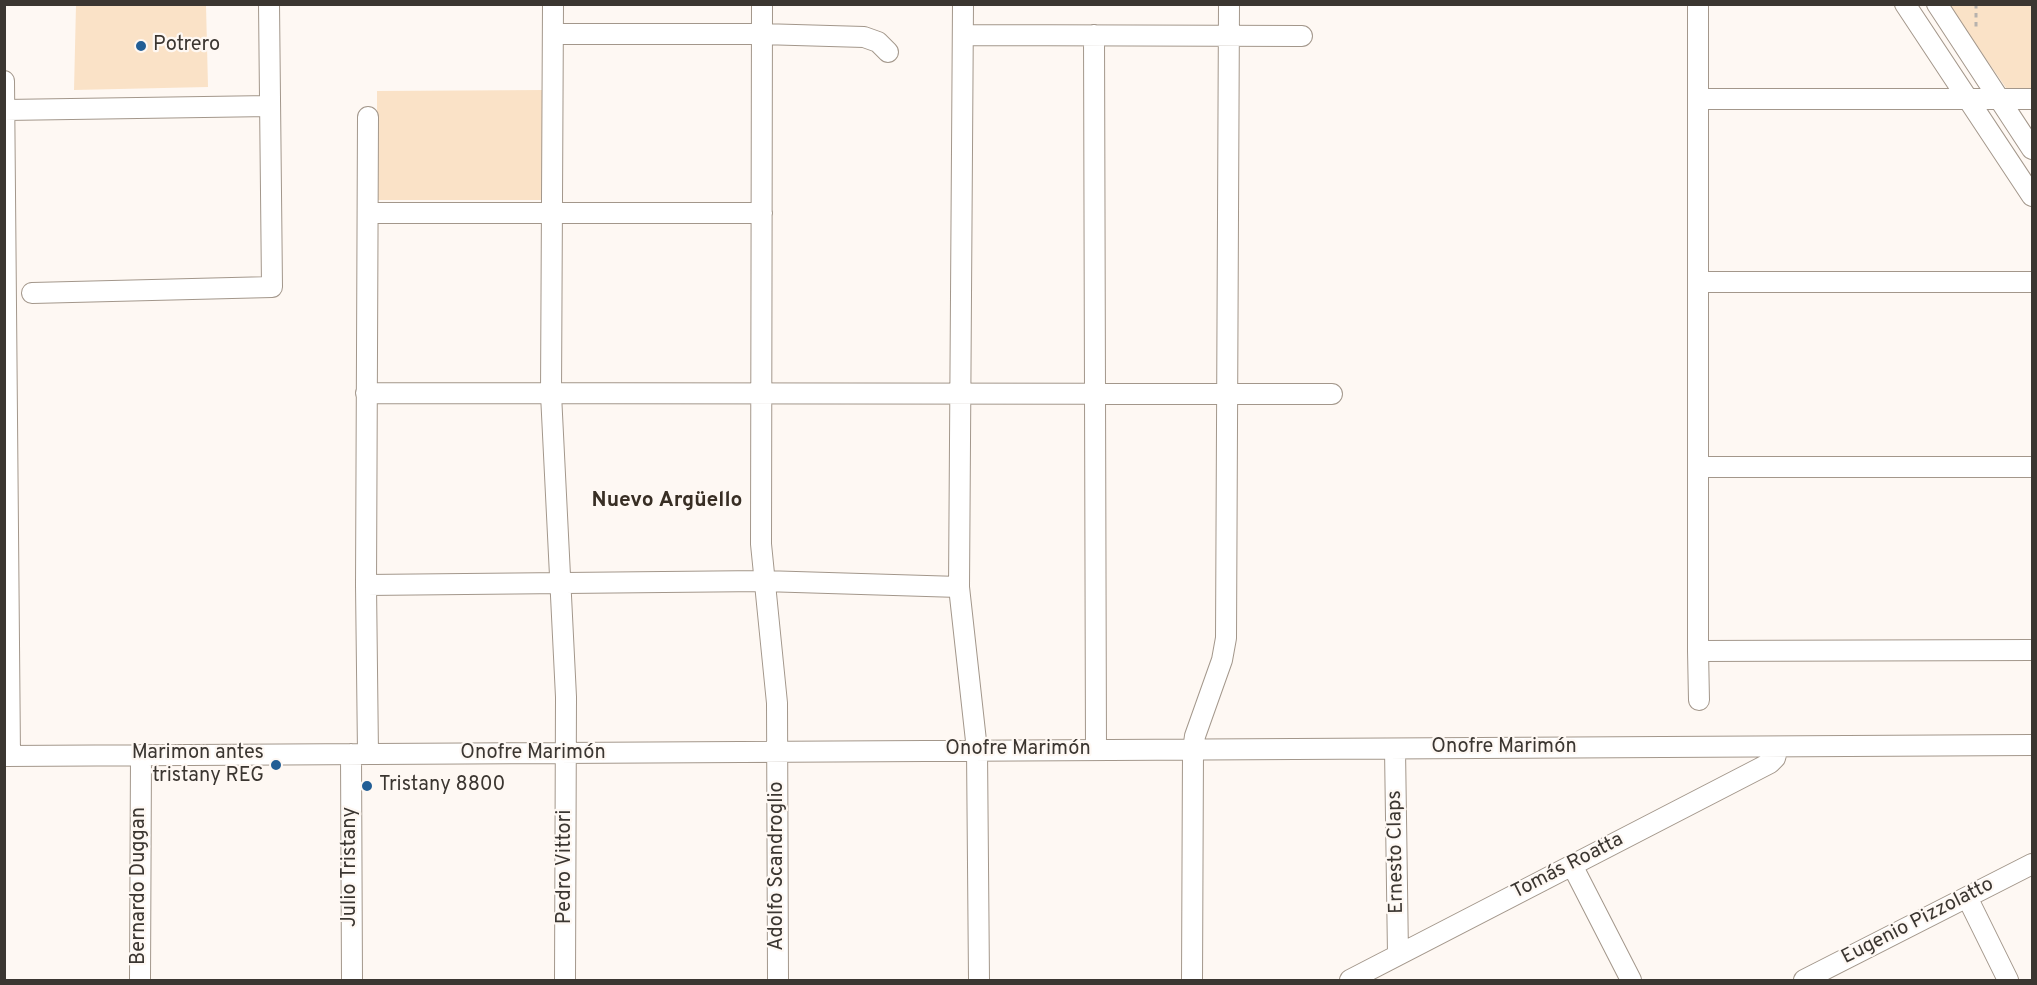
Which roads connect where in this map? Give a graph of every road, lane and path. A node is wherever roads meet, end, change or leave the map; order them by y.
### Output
1 (269, 4) edge
2 (553, 4) edge
3 (762, 4) edge
4 (963, 4) edge
5 (1229, 4) edge
6 (1698, 4) edge
7 (1905, 4) edge
8 (1937, 4) edge
9 (1976, 4) edge
10 (1976, 33) dead end
11 (553, 34) junction
12 (761, 34) junction
13 (963, 35) junction
14 (1094, 35) junction
15 (1230, 35) junction
16 (1302, 36) dead end
17 (888, 52) dead end
18 (4, 81) edge
19 (1699, 99) junction
20 (1968, 99) junction
21 (1999, 99) junction
22 (2032, 99) edge
23 (270, 106) junction
24 (5, 110) edge
25 (368, 117) dead end
26 (2032, 149) edge
27 (2032, 196) edge
28 (368, 213) junction
29 (553, 213) junction
30 (762, 213) junction
31 (5, 222) edge
32 (1699, 282) junction
33 (2032, 282) edge
34 (32, 293) dead end
35 (366, 393) junction
36 (551, 394) junction
37 (762, 394) junction
38 (959, 394) junction
39 (1096, 394) junction
40 (1227, 394) junction
41 (1332, 394) dead end
42 (1698, 467) junction
43 (2032, 467) edge
44 (763, 581) junction
45 (366, 585) junction
46 (560, 585) junction
47 (959, 587) junction
48 (6, 633) edge
49 (2032, 650) edge
50 (1698, 651) junction
51 (1699, 700) dead end
52 (2032, 745) edge
53 (1778, 747) junction
54 (1395, 749) junction
55 (977, 750) junction
56 (1096, 750) junction
57 (1193, 750) junction
58 (778, 752) junction
59 (359, 754) junction
60 (567, 754) junction
61 (141, 755) junction
62 (7, 756) edge
63 (2032, 864) edge
64 (1572, 865) junction
65 (1967, 897) junction
66 (1398, 955) junction
67 (140, 981) edge
68 (352, 981) edge
69 (565, 981) edge
70 (778, 981) edge
71 (979, 981) edge
72 (1192, 981) edge
73 (1350, 981) edge
74 (1631, 981) edge
75 (1804, 981) edge
76 (2008, 981) edge

1 - 23 street
2 - 11 street, Pedro Vittori
3 - 12 street, Adolfo Scandroglio
4 - 13 street
5 - 15 street
6 - 19 street
7 - 20 street
8 - 21 street
9 - 10 path
11 - 12 street
11 - 29 street, Pedro Vittori
12 - 17 street
12 - 30 street, Adolfo Scandroglio
13 - 14 street
13 - 38 street
14 - 15 street
14 - 39 street
15 - 16 street
15 - 40 street
18 - 24 street
19 - 20 street
19 - 32 street
20 - 21 street
20 - 27 street
21 - 22 street
21 - 26 street
23 - 24 street
23 - 34 street
24 - 31 street
25 - 28 street, Julio Tristany
28 - 29 street
28 - 35 street, Julio Tristany
29 - 30 street
29 - 36 street, Pedro Vittori
30 - 37 street, Adolfo Scandroglio
31 - 48 street
32 - 33 street
32 - 42 street
35 - 36 street
35 - 45 street, Julio Tristany
36 - 37 street
36 - 46 street, Pedro Vittori
37 - 38 street
37 - 44 street, Adolfo Scandroglio
38 - 39 street
38 - 47 street
39 - 40 street
39 - 56 street
40 - 41 street
40 - 57 street
42 - 43 street
42 - 50 street
44 - 46 street
44 - 47 street
44 - 58 street, Adolfo Scandroglio
45 - 46 street
45 - 59 street, Julio Tristany
46 - 60 street, Pedro Vittori
47 - 55 street
48 - 62 street
49 - 50 street
50 - 51 street
52 - 53 street, Onofre Marimón
53 - 54 street, Onofre Marimón
53 - 64 street, Tomás Roatta
54 - 57 street, Onofre Marimón
54 - 66 street, Ernesto Claps
55 - 56 street, Onofre Marimón
55 - 58 street, Onofre Marimón
55 - 71 street
56 - 57 street, Onofre Marimón
57 - 72 street
58 - 60 street, Onofre Marimón
58 - 70 street, Adolfo Scandroglio
59 - 60 street, Onofre Marimón
59 - 61 street, Onofre Marimón
59 - 68 street, Julio Tristany
60 - 69 street, Pedro Vittori
61 - 62 street, Onofre Marimón
61 - 67 street, Bernardo Duggan
63 - 65 street, Eugenio Pizzolatto
64 - 66 street, Tomás Roatta
64 - 74 street
65 - 75 street, Eugenio Pizzolatto
65 - 76 street
66 - 73 street, Tomás Roatta

